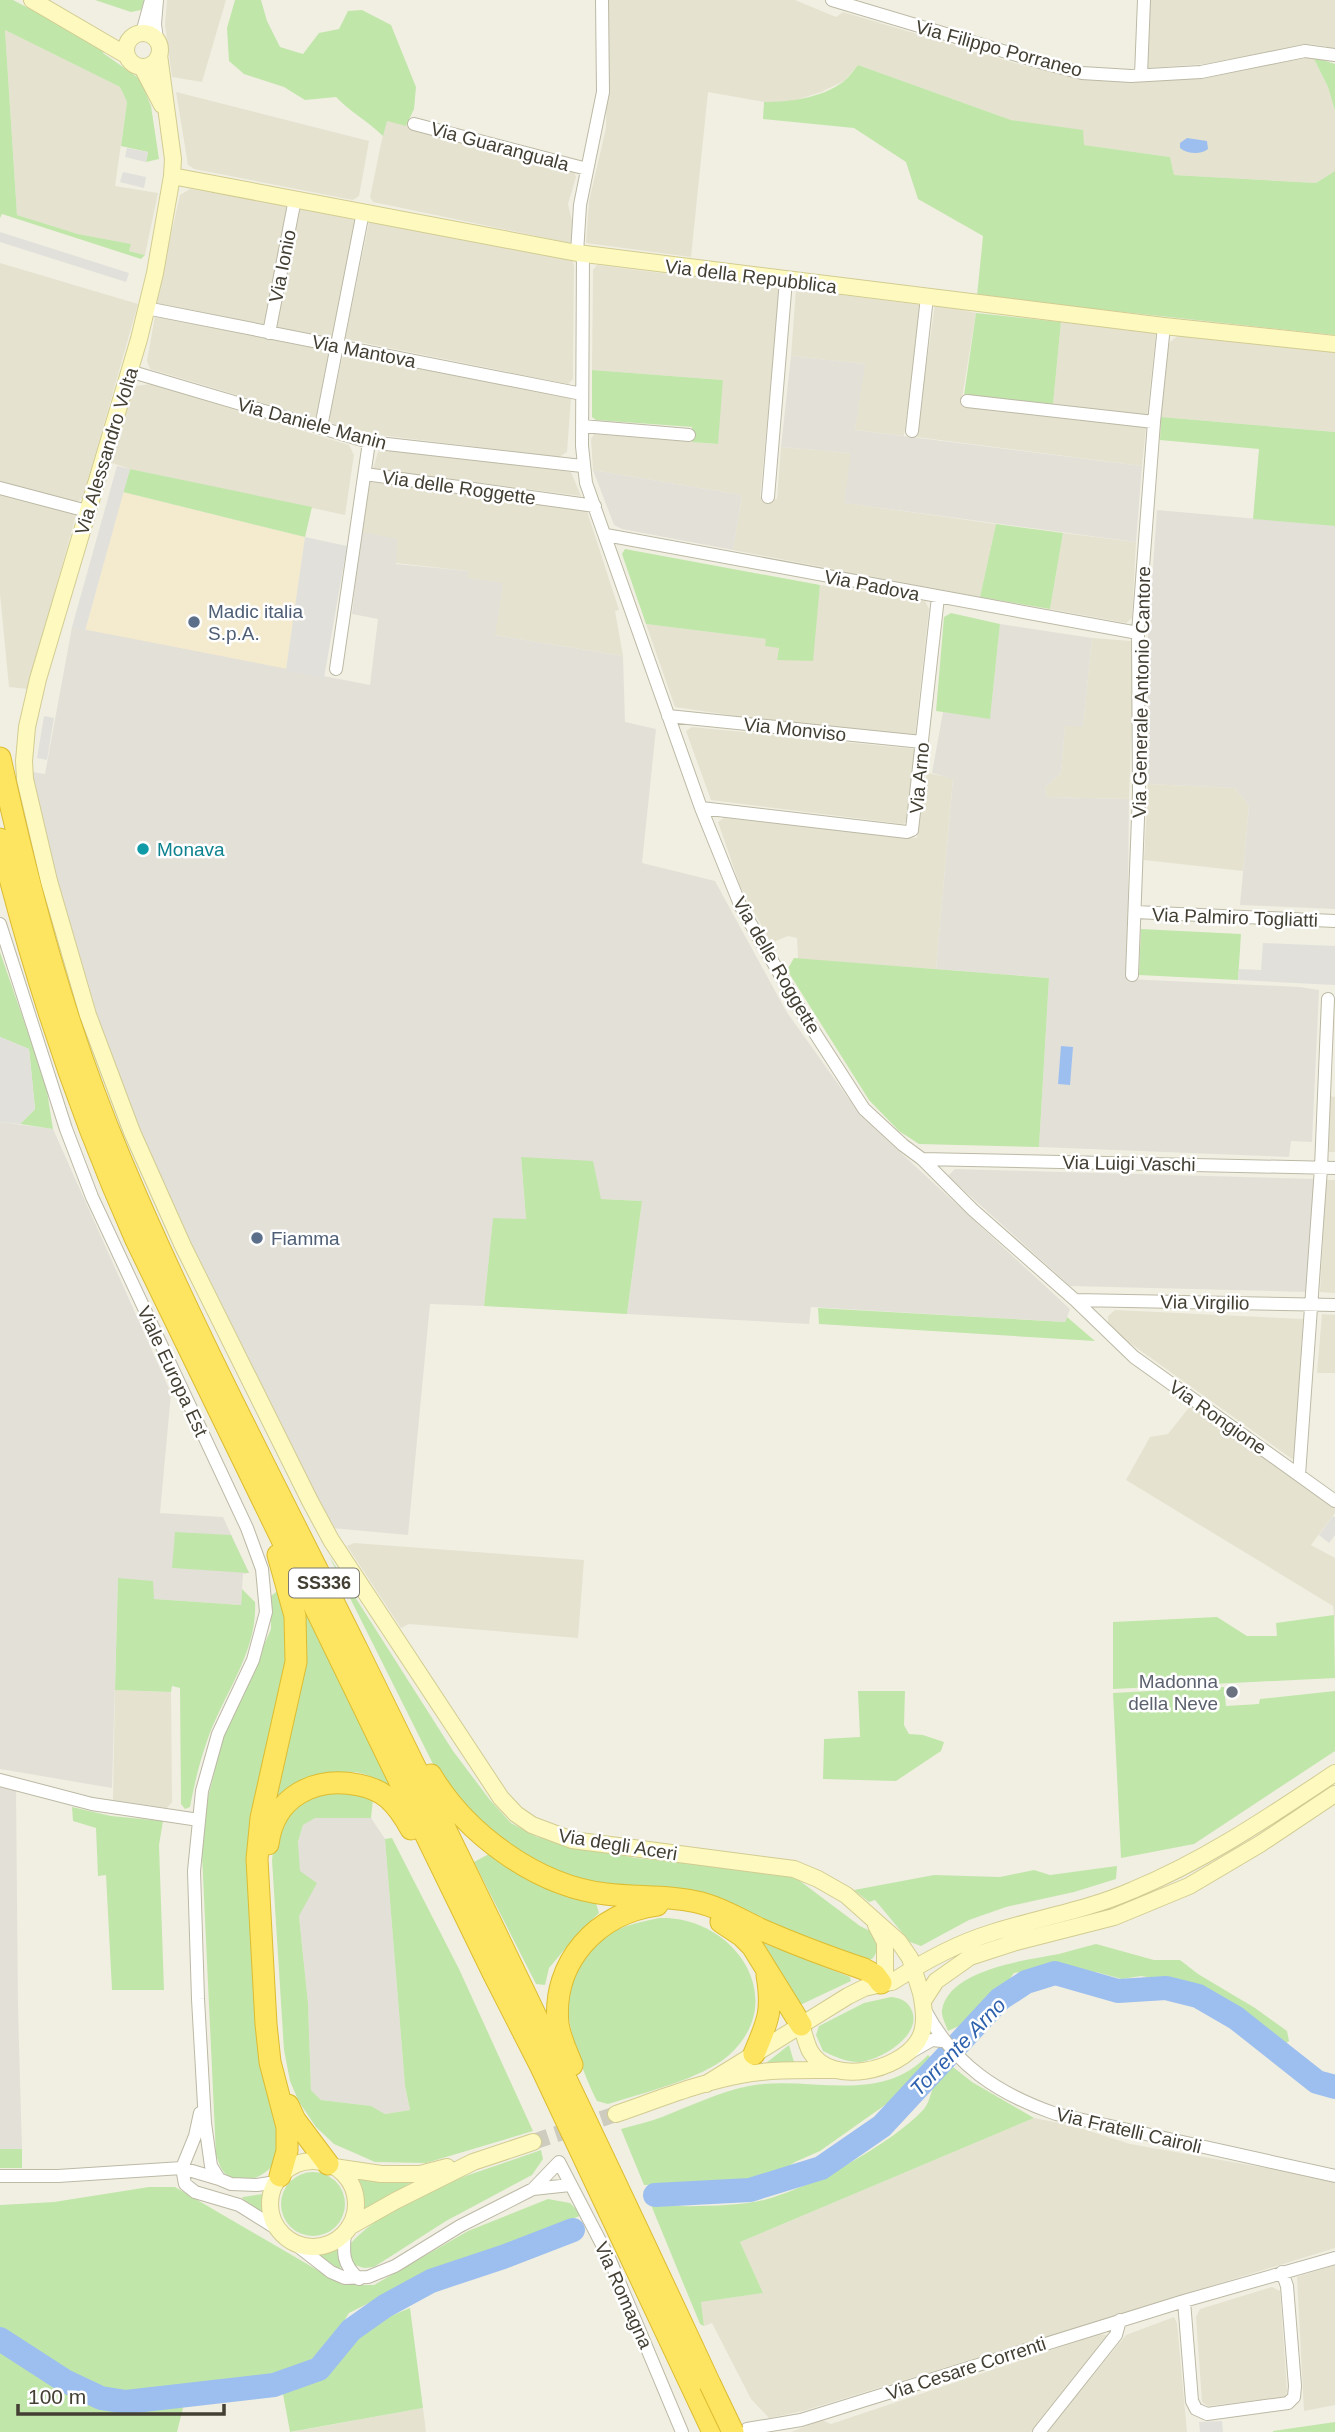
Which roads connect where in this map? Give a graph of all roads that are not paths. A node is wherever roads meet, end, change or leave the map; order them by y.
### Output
1 (32, 0) edge
2 (151, 0) edge
3 (157, 0) edge
4 (602, 0) edge
5 (832, 0) edge
6 (1144, 0) edge
7 (143, 45) junction
8 (1335, 55) edge
9 (1141, 75) junction
10 (168, 121) junction
11 (414, 124) dead end
12 (587, 169) junction
13 (172, 176) junction
14 (295, 199) junction
15 (363, 212) junction
16 (580, 254) junction
17 (786, 280) junction
18 (927, 297) junction
19 (146, 308) junction
20 (1164, 326) junction
21 (269, 333) junction
22 (1335, 344) edge
23 (338, 346) junction
24 (130, 371) junction
25 (582, 394) junction
26 (967, 401) dead end
27 (1154, 422) junction
28 (582, 426) junction
29 (321, 427) junction
30 (912, 431) dead end
31 (689, 435) dead end
32 (369, 442) junction
33 (582, 466) junction
34 (365, 474) junction
35 (0, 488) edge
36 (768, 497) dead end
37 (595, 506) junction
38 (87, 511) junction
39 (606, 535) junction
40 (938, 597) junction
41 (1138, 633) junction
42 (336, 669) dead end
43 (668, 716) junction
44 (922, 742) junction
45 (0, 758) edge
46 (701, 808) junction
47 (0, 839) edge
48 (1135, 912) junction
49 (1335, 921) edge
50 (0, 923) edge
51 (2, 940) edge
52 (1132, 975) dead end
53 (1328, 999) dead end
54 (922, 1159) junction
55 (1321, 1168) junction
56 (1335, 1168) edge
57 (1075, 1300) junction
58 (1313, 1304) junction
59 (1335, 1305) edge
60 (1104, 1328) joint
61 (238, 1448) junction
62 (1299, 1475) junction
63 (1335, 1501) edge
64 (331, 1541) joint
65 (366, 1668) junction
66 (1335, 1773) edge
67 (0, 1780) edge
68 (1335, 1794) edge
69 (199, 1820) junction
70 (872, 1917) junction
71 (899, 1942) junction
72 (936, 1955) junction
73 (885, 1959) junction
74 (913, 1968) junction
75 (766, 1969) junction
76 (864, 1969) junction
77 (493, 1973) junction
78 (886, 1982) junction
79 (923, 2001) junction
80 (801, 2025) junction
81 (944, 2043) junction
82 (754, 2054) junction
83 (906, 2054) junction
84 (843, 2070) junction
85 (706, 2084) junction
86 (203, 2095) junction
87 (616, 2113) tunnel mouth
88 (533, 2142) tunnel mouth
89 (473, 2162) junction
90 (331, 2165) junction
91 (182, 2168) junction
92 (0, 2176) edge
93 (1335, 2176) edge
94 (219, 2179) junction
95 (278, 2179) junction
96 (570, 2185) junction
97 (533, 2189) junction
98 (347, 2230) junction
99 (639, 2232) junction
100 (284, 2235) junction
101 (1335, 2258) edge
102 (1282, 2272) junction
103 (359, 2279) junction
104 (1184, 2301) junction
105 (1120, 2320) junction
106 (702, 2388) junction
107 (740, 2431) edge
108 (682, 2432) edge
109 (713, 2432) edge
110 (1039, 2432) edge

1 - 7 street
2 - 7 street, Via Alessandro Volta
3 - 7 street, Via Alessandro Volta
4 - 12 street, Via Guaranguala
5 - 9 street, Via Filippo Porraneo
6 - 9 street
7 - 10 street, Via Alessandro Volta
7 - 10 street, Via Alessandro Volta
8 - 9 street, Via Filippo Porraneo
10 - 13 street, Via Alessandro Volta
11 - 12 street, Via Guaranguala
12 - 16 street, Via Guaranguala
13 - 14 street, Via della Repubblica
13 - 19 street, Via Alessandro Volta
14 - 15 street, Via della Repubblica
14 - 21 street, Via Ionio
15 - 16 street, Via della Repubblica
15 - 23 street
16 - 17 street, Via della Repubblica
16 - 25 street, Via delle Roggette
17 - 18 street, Via della Repubblica
17 - 36 street
18 - 20 street, Via della Repubblica
18 - 30 street
19 - 21 street, Via Mantova
19 - 24 street, Via Alessandro Volta
20 - 22 street, Via della Repubblica
20 - 27 street, Via Generale Antonio Cantore
21 - 23 street, Via Mantova
23 - 25 street, Via Mantova
23 - 29 street
24 - 29 street, Via Daniele Manin
24 - 38 street, Via Alessandro Volta
25 - 28 street, Via delle Roggette
26 - 27 street
27 - 41 street, Via Generale Antonio Cantore
28 - 31 street
28 - 33 street, Via delle Roggette
29 - 32 street, Via Daniele Manin
32 - 33 street, Via Daniele Manin
32 - 34 street, Via delle Roggette
33 - 37 street, Via delle Roggette
34 - 37 street, Via delle Roggette
34 - 42 street, Via delle Roggette
35 - 38 street
37 - 39 street, Via delle Roggette
38 - 64 street, Via Alessandro Volta
39 - 40 street, Via Padova
39 - 43 street, Via delle Roggette
40 - 41 street, Via Padova
40 - 44 street, Via Arno
41 - 48 street, Via Generale Antonio Cantore
43 - 44 street, Via Monviso
43 - 46 street, Via delle Roggette
44 - 46 street, Via Arno
45 - 65 highway, SS336
46 - 54 street, Via delle Roggette
47 - 61 highway, SS336
48 - 49 street, Via Palmiro Togliatti
48 - 52 street, Via Generale Antonio Cantore
50 - 51 street, Viale Europa Est
51 - 69 street, Viale Europa Est
53 - 55 street
54 - 55 street, Via Luigi Vaschi
54 - 57 street, Via delle Roggette
55 - 56 street, Via Luigi Vaschi
55 - 58 street
57 - 58 street, Via Virgilio
57 - 60 street, Via delle Roggette
58 - 59 street, Via Virgilio
58 - 62 street
60 - 62 street, Via Rongione
61 - 77 highway, SS336
61 - 95 highway
62 - 63 street, Via Rongione
64 - 70 street, Via degli Aceri
65 - 76 highway
65 - 99 highway, SS336
66 - 72 street
67 - 69 street
68 - 79 street
69 - 86 street, Viale Europa Est
70 - 71 street, Via degli Aceri
70 - 73 street
71 - 72 street
71 - 74 street
72 - 74 street
73 - 76 street
73 - 78 street
74 - 78 street
74 - 79 street
75 - 80 highway
75 - 82 highway
75 - 99 highway
76 - 78 highway
77 - 90 highway
77 - 106 highway, SS336
78 - 79 street
78 - 80 street
79 - 81 street, Via Fratelli Cairoli
79 - 83 street
80 - 82 street
80 - 84 street
81 - 83 street
81 - 93 street, Via Fratelli Cairoli
82 - 85 street
83 - 84 street
84 - 85 street
85 - 87 street
86 - 91 street
86 - 94 street
88 - 89 street
89 - 90 street
89 - 98 street
90 - 95 street
90 - 98 street
91 - 92 street
91 - 94 street
91 - 100 street
94 - 95 street
95 - 100 street
96 - 97 street
96 - 97 street, Via Romagna
96 - 108 street, Via Romagna
97 - 103 street
98 - 100 street
98 - 103 street
99 - 106 highway, SS336
100 - 103 street
101 - 102 street, Via Cesare Correnti
102 - 104 street, Via Cesare Correnti
102 - 104 street
104 - 105 street, Via Cesare Correnti
105 - 107 street, Via Cesare Correnti
105 - 110 street
106 - 107 highway, SS336, bridge
106 - 109 highway, SS336

